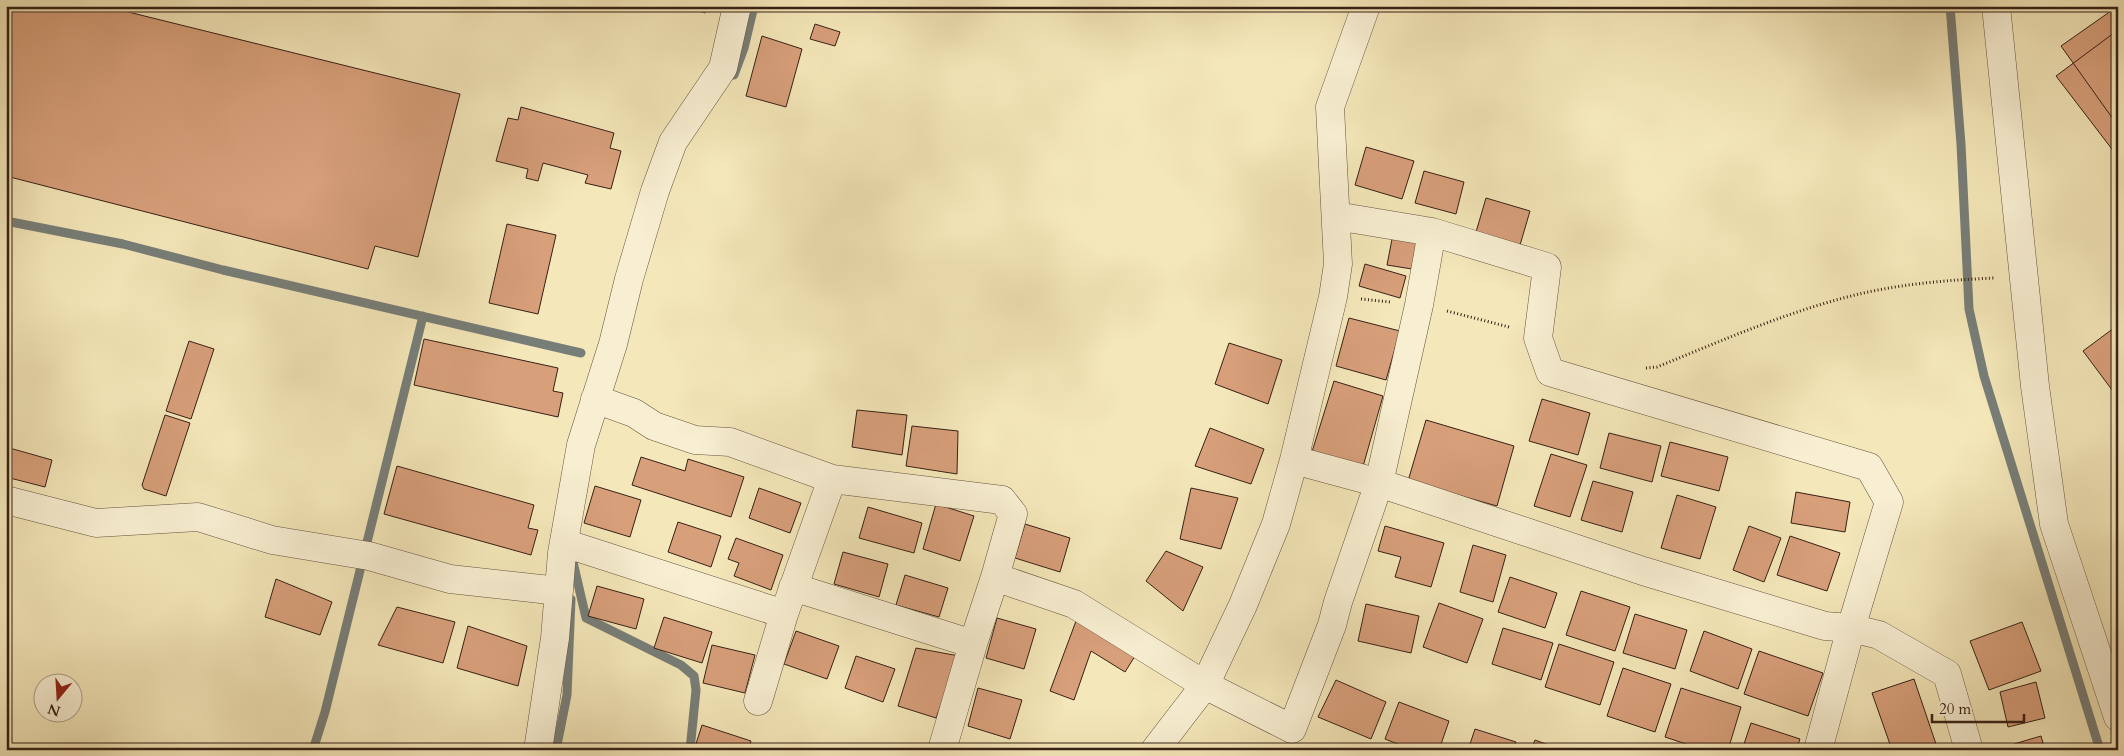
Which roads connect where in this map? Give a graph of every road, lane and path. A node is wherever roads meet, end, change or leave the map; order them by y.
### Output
1 (737, 6) edge
2 (1366, 6) edge
3 (1996, 6) edge
4 (1336, 216) junction
5 (1432, 232) junction
6 (1985, 279) dead end
7 (1333, 297) junction
8 (1419, 305) junction
9 (1538, 338) junction
10 (1638, 369) dead end
11 (595, 399) junction
12 (1294, 460) junction
13 (832, 479) junction
14 (1379, 483) junction
15 (6, 500) edge
16 (564, 543) junction
17 (995, 576) junction
18 (793, 587) junction
19 (559, 591) junction
20 (784, 614) junction
21 (1851, 628) junction
22 (973, 644) junction
23 (1206, 685) junction
24 (758, 701) dead end
25 (2118, 716) edge
26 (1289, 739) edge
27 (538, 750) edge
28 (942, 750) edge
29 (1155, 750) edge
30 (1818, 750) edge
31 (1969, 750) edge

1 - 11 street
2 - 4 street
3 - 25 street
4 - 5 street
4 - 7 street
5 - 8 street
5 - 9 street
6 - 10 path
7 - 8 path
7 - 12 street
8 - 9 path
8 - 14 street
9 - 21 street
11 - 13 street
11 - 16 street
12 - 14 street
12 - 23 street
13 - 17 street
13 - 18 street
14 - 21 street
14 - 26 street
15 - 19 street
16 - 19 street
16 - 20 street
17 - 22 street
17 - 23 street
18 - 20 street
18 - 22 street
19 - 27 street
20 - 24 street
21 - 30 street
21 - 31 street
22 - 28 street
23 - 26 street
23 - 29 street

